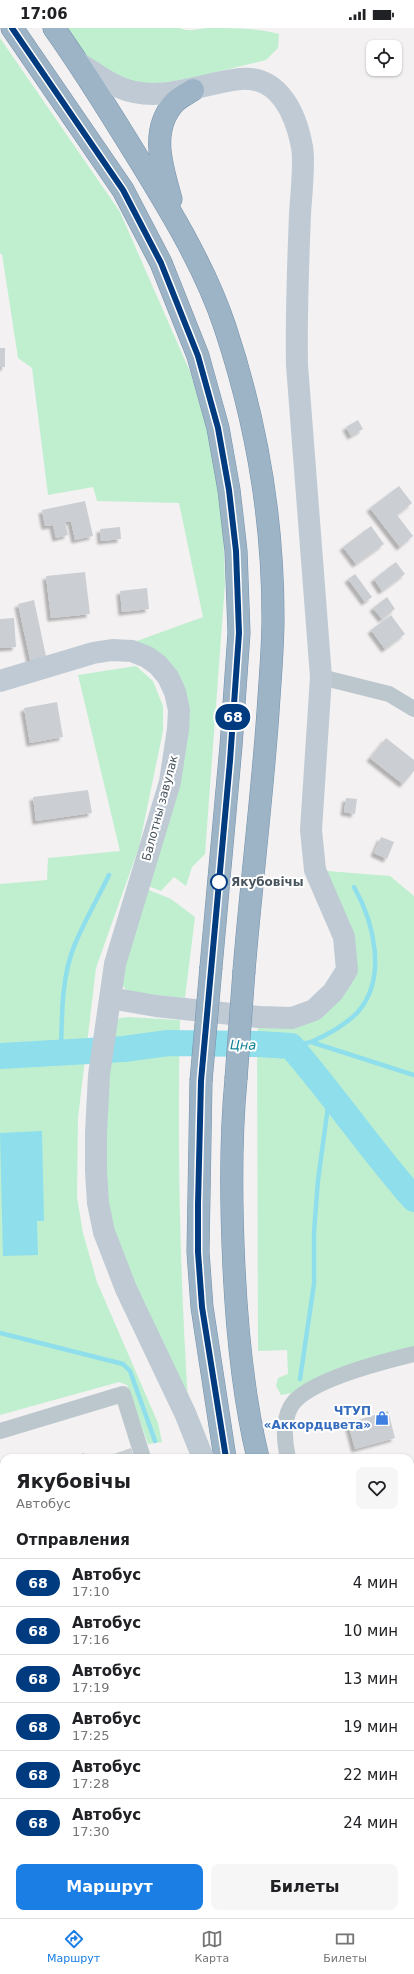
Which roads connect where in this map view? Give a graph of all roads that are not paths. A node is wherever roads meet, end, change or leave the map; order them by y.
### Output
1 (12, 28) edge
2 (54, 28) edge
3 (79, 63) junction
4 (193, 90) junction
5 (178, 223) junction
6 (322, 677) junction
7 (0, 681) edge
8 (414, 709) edge
9 (110, 998) junction
10 (414, 1354) edge
11 (0, 1431) edge
12 (142, 1454) edge
13 (201, 1454) edge
14 (225, 1454) edge
15 (257, 1454) edge
16 (287, 1454) edge

1 - 14 highway, bridge
2 - 3 highway
3 - 4 main road
3 - 5 highway
4 - 5 highway
4 - 6 main road
5 - 15 highway, bridge
6 - 8 street
6 - 9 main road
7 - 9 main road, Балотны завулак
9 - 13 main road, Балотны завулак
10 - 16 street
11 - 12 street

